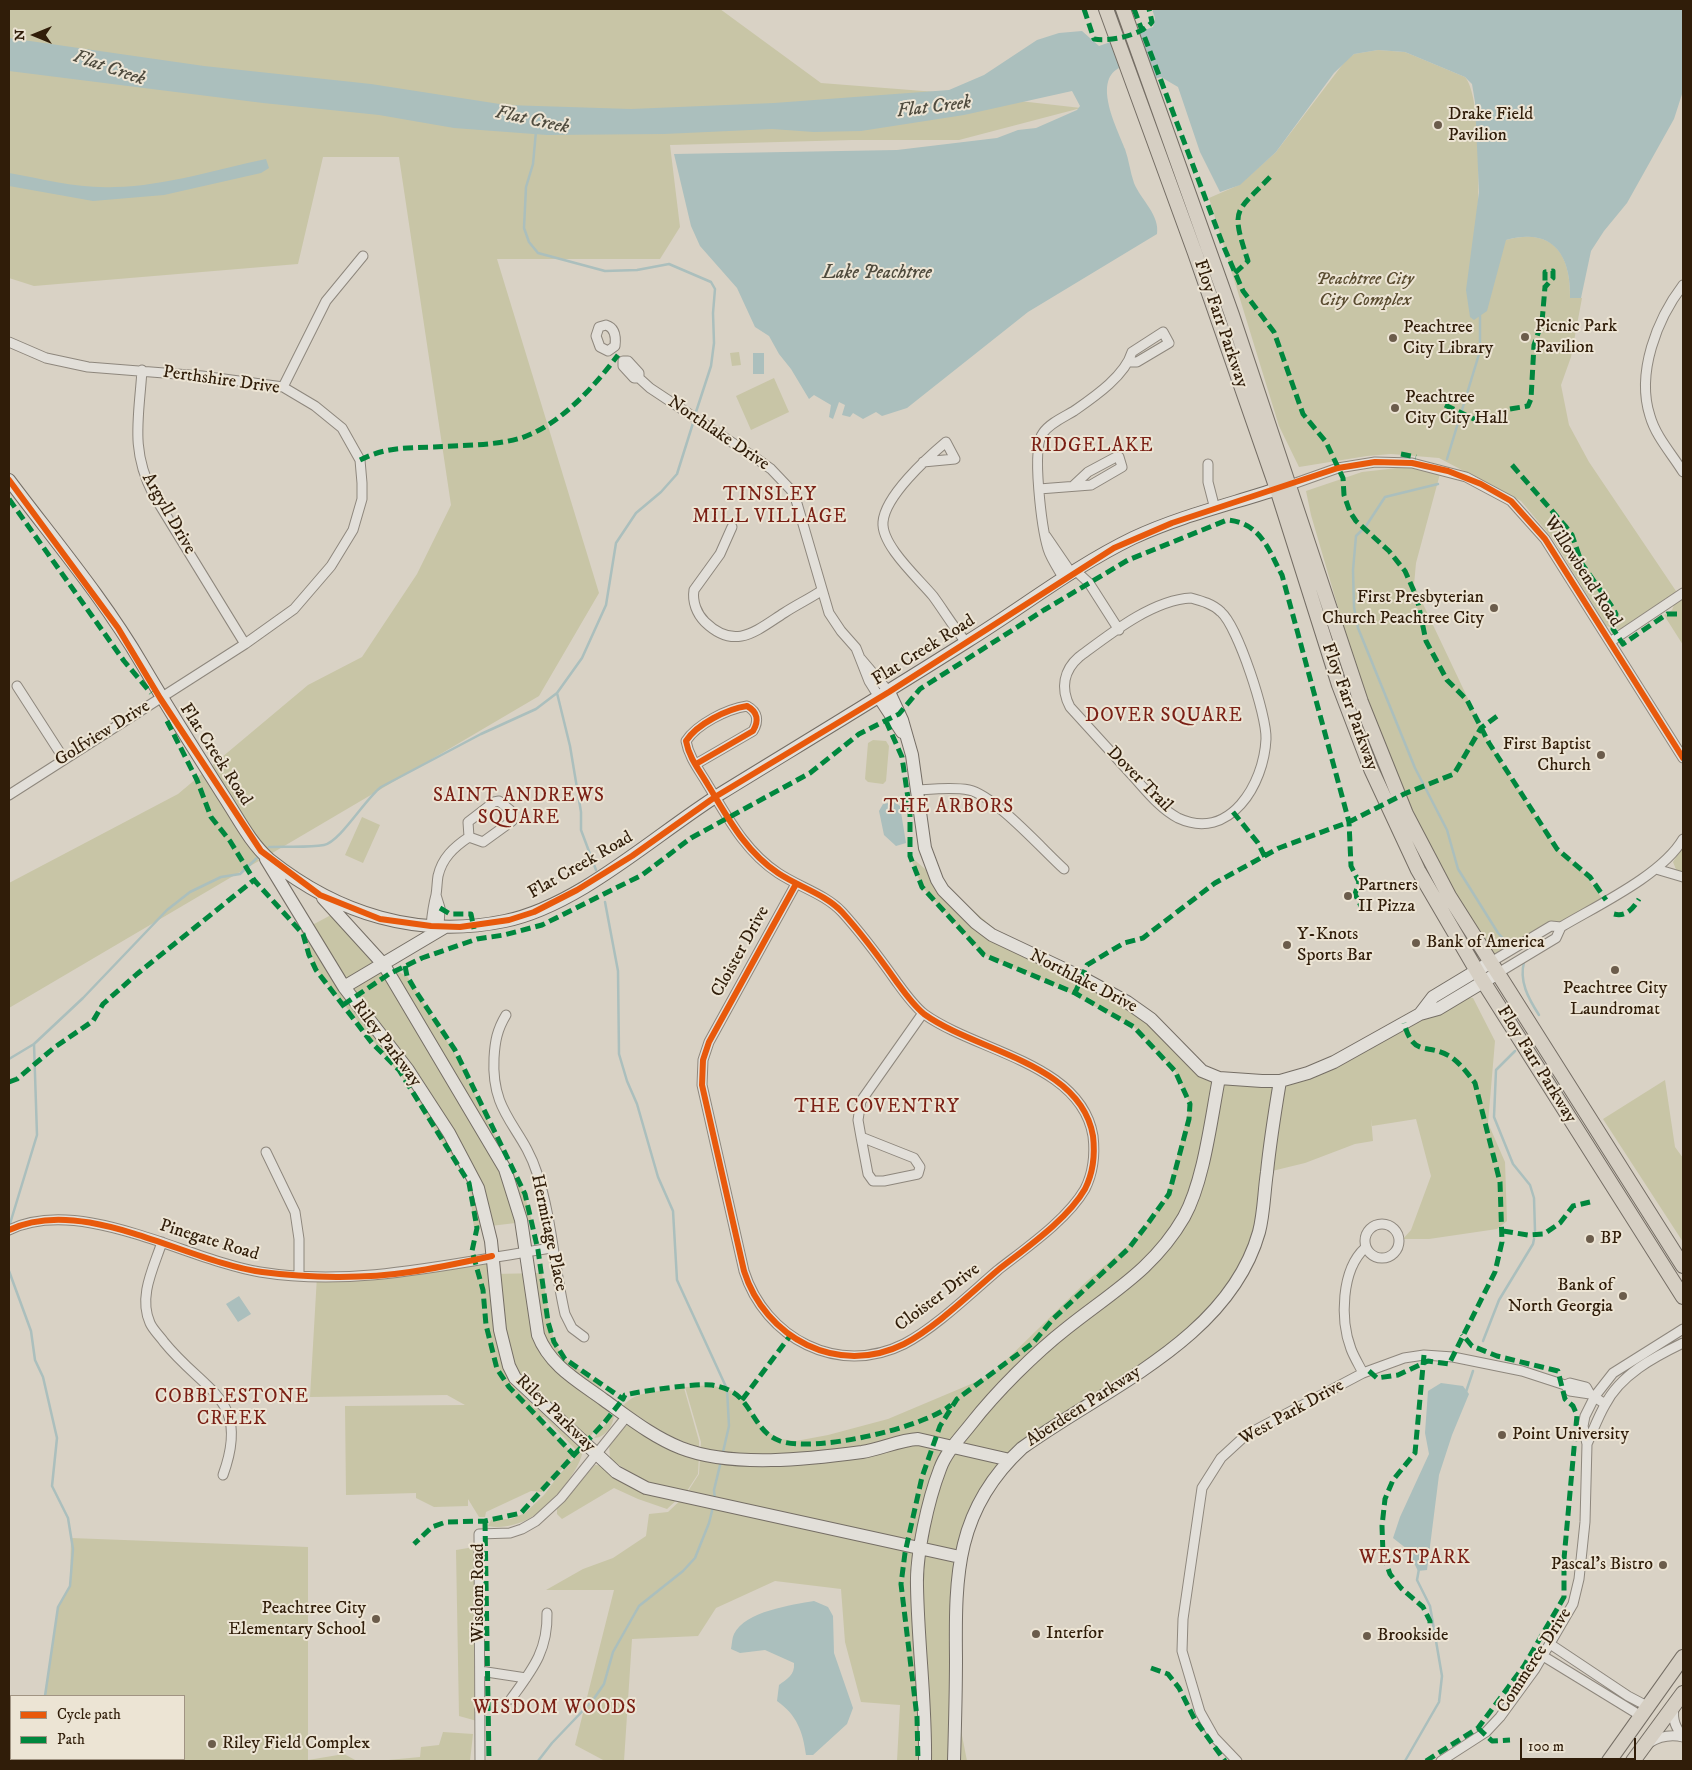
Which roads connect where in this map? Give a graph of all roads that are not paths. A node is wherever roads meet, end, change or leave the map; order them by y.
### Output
1 (1123, 11) edge
2 (1108, 14) edge
3 (363, 256) dead end
4 (1683, 285) edge
5 (9, 342) edge
6 (613, 349) dead end
7 (1129, 362) dead end
8 (142, 370) junction
9 (283, 387) junction
10 (923, 462) dead end
11 (1208, 464) dead end
12 (1683, 472) edge
13 (9, 480) edge
14 (1073, 486) junction
15 (1283, 487) junction
16 (1039, 489) junction
17 (1215, 509) junction
18 (732, 527) dead end
19 (1071, 575) junction
20 (821, 591) junction
21 (1683, 594) edge
22 (1119, 630) junction
23 (966, 642) junction
24 (1610, 642) junction
25 (245, 644) junction
26 (198, 673) joint
27 (17, 686) dead end
28 (884, 694) junction
29 (160, 698) junction
30 (1683, 758) edge
31 (64, 759) junction
32 (696, 764) junction
33 (918, 790) junction
34 (9, 795) edge
35 (715, 797) junction
36 (469, 837) junction
37 (1683, 839) edge
38 (261, 851) junction
39 (1064, 869) dead end
40 (1656, 869) junction
41 (1683, 877) edge
42 (796, 884) junction
43 (320, 895) junction
44 (438, 927) junction
45 (384, 965) junction
46 (1495, 968) junction
47 (1480, 977) junction
48 (344, 987) junction
49 (923, 1013) junction
50 (506, 1015) dead end
51 (1219, 1078) junction
52 (1280, 1081) junction
53 (861, 1137) junction
54 (266, 1152) dead end
55 (11, 1229) edge
56 (162, 1242) junction
57 (1651, 1246) junction
58 (552, 1248) junction
59 (1366, 1248) junction
60 (526, 1252) junction
61 (492, 1256) junction
62 (1683, 1266) edge
63 (298, 1275) junction
64 (1683, 1282) edge
65 (1683, 1297) edge
66 (1683, 1306) edge
67 (1683, 1329) edge
68 (584, 1336) dead end
69 (1683, 1343) edge
70 (1363, 1373) junction
71 (1593, 1395) junction
72 (1605, 1404) junction
73 (627, 1416) junction
74 (1587, 1444) junction
75 (954, 1446) junction
76 (596, 1454) junction
77 (1010, 1460) junction
78 (222, 1475) dead end
79 (920, 1550) junction
80 (960, 1557) junction
81 (547, 1613) dead end
82 (1550, 1644) junction
83 (1543, 1656) junction
84 (1683, 1657) edge
85 (1581, 1665) junction
86 (480, 1671) junction
87 (1575, 1674) junction
88 (526, 1678) junction
89 (1683, 1693) edge
90 (511, 1699) dead end
91 (1674, 1705) junction
92 (1644, 1711) junction
93 (1683, 1737) edge
94 (1646, 1744) junction
95 (480, 1761) edge
96 (925, 1761) edge
97 (954, 1761) edge
98 (1237, 1761) edge
99 (1441, 1761) edge
100 (1609, 1761) edge
101 (1633, 1761) edge

1 - 15 main road, Floy Farr Parkway
2 - 15 main road, Floy Farr Parkway
3 - 9 street
4 - 12 street
5 - 8 street, Perthshire Drive
6 - 20 street, Northlake Drive
7 - 16 street
8 - 9 street, Perthshire Drive
8 - 25 street, Argyll Drive
9 - 25 street, Perthshire Drive
10 - 23 street
11 - 17 street
13 - 29 street, Flat Creek Road
14 - 14 street
14 - 16 street
15 - 17 street, Flat Creek Road
15 - 24 street, Willowbend Road
15 - 46 main road, Floy Farr Parkway
15 - 47 main road, Floy Farr Parkway
16 - 19 street
17 - 19 street, Flat Creek Road
18 - 20 street
19 - 22 street
19 - 23 street, Flat Creek Road
20 - 28 street, Northlake Drive
21 - 24 street
22 - 22 street, Dover Trail
23 - 28 street, Flat Creek Road
24 - 30 street, Willowbend Road
25 - 26 street, Perthshire Drive
26 - 29 street, Golfview Drive
27 - 31 street
28 - 33 street, Northlake Drive
28 - 35 street, Flat Creek Road
29 - 31 street, Golfview Drive
29 - 38 street, Flat Creek Road
31 - 34 street, Golfview Drive
32 - 32 street, Cloister Drive
32 - 35 street, Cloister Drive
33 - 39 street
33 - 51 street, Northlake Drive
35 - 42 street, Cloister Drive
35 - 44 street, Flat Creek Road
36 - 36 street
36 - 44 street
37 - 40 street
38 - 43 street, Flat Creek Road
38 - 48 street, Riley Parkway
40 - 41 street
40 - 46 street
42 - 49 street, Cloister Drive
42 - 49 street, Cloister Drive
43 - 44 street, Flat Creek Road
43 - 45 street, Riley Parkway
44 - 45 street
45 - 48 street
45 - 60 street, Riley Parkway
46 - 47 street, Northlake Drive
46 - 62 main road, Floy Farr Parkway
47 - 52 street, Northlake Drive
47 - 57 main road, Floy Farr Parkway
48 - 61 street, Riley Parkway
49 - 53 street
50 - 58 street, Hermitage Place
51 - 52 street, Northlake Drive
51 - 75 street
52 - 77 street, Aberdeen Parkway
53 - 53 street
54 - 63 street
55 - 56 street, Pinegate Road
56 - 63 street, Pinegate Road
56 - 78 street
57 - 64 main road
57 - 65 main road, Floy Farr Parkway
57 - 66 main road
58 - 60 street, Pinegate Road
58 - 68 street, Hermitage Place
59 - 59 street
59 - 70 street
60 - 61 street, Pinegate Road
60 - 73 street, Riley Parkway
61 - 63 street, Pinegate Road
61 - 76 street, Riley Parkway
67 - 71 street, Commerce Drive
69 - 72 street, Commerce Drive
70 - 71 street, West Park Drive
70 - 98 street, West Park Drive
71 - 72 street, West Park Drive
71 - 74 street, Commerce Drive
72 - 74 street, Commerce Drive
73 - 75 street, Riley Parkway
73 - 76 street, Wisdom Road
74 - 82 street, Commerce Drive
75 - 77 street, Riley Parkway
75 - 79 street
76 - 79 street, Riley Parkway
76 - 86 street, Wisdom Road
77 - 80 street, Aberdeen Parkway
79 - 80 street, Riley Parkway
79 - 96 street
80 - 97 street, Aberdeen Parkway
81 - 88 street
82 - 83 street, Commerce Drive
82 - 85 street
83 - 87 street
83 - 99 street, Commerce Drive
84 - 92 main road
85 - 87 street
85 - 92 street
86 - 88 street
86 - 95 street, Wisdom Road
87 - 92 street
88 - 90 street
89 - 91 main road
91 - 93 street
91 - 94 main road
92 - 100 main road
93 - 94 street
94 - 101 main road

